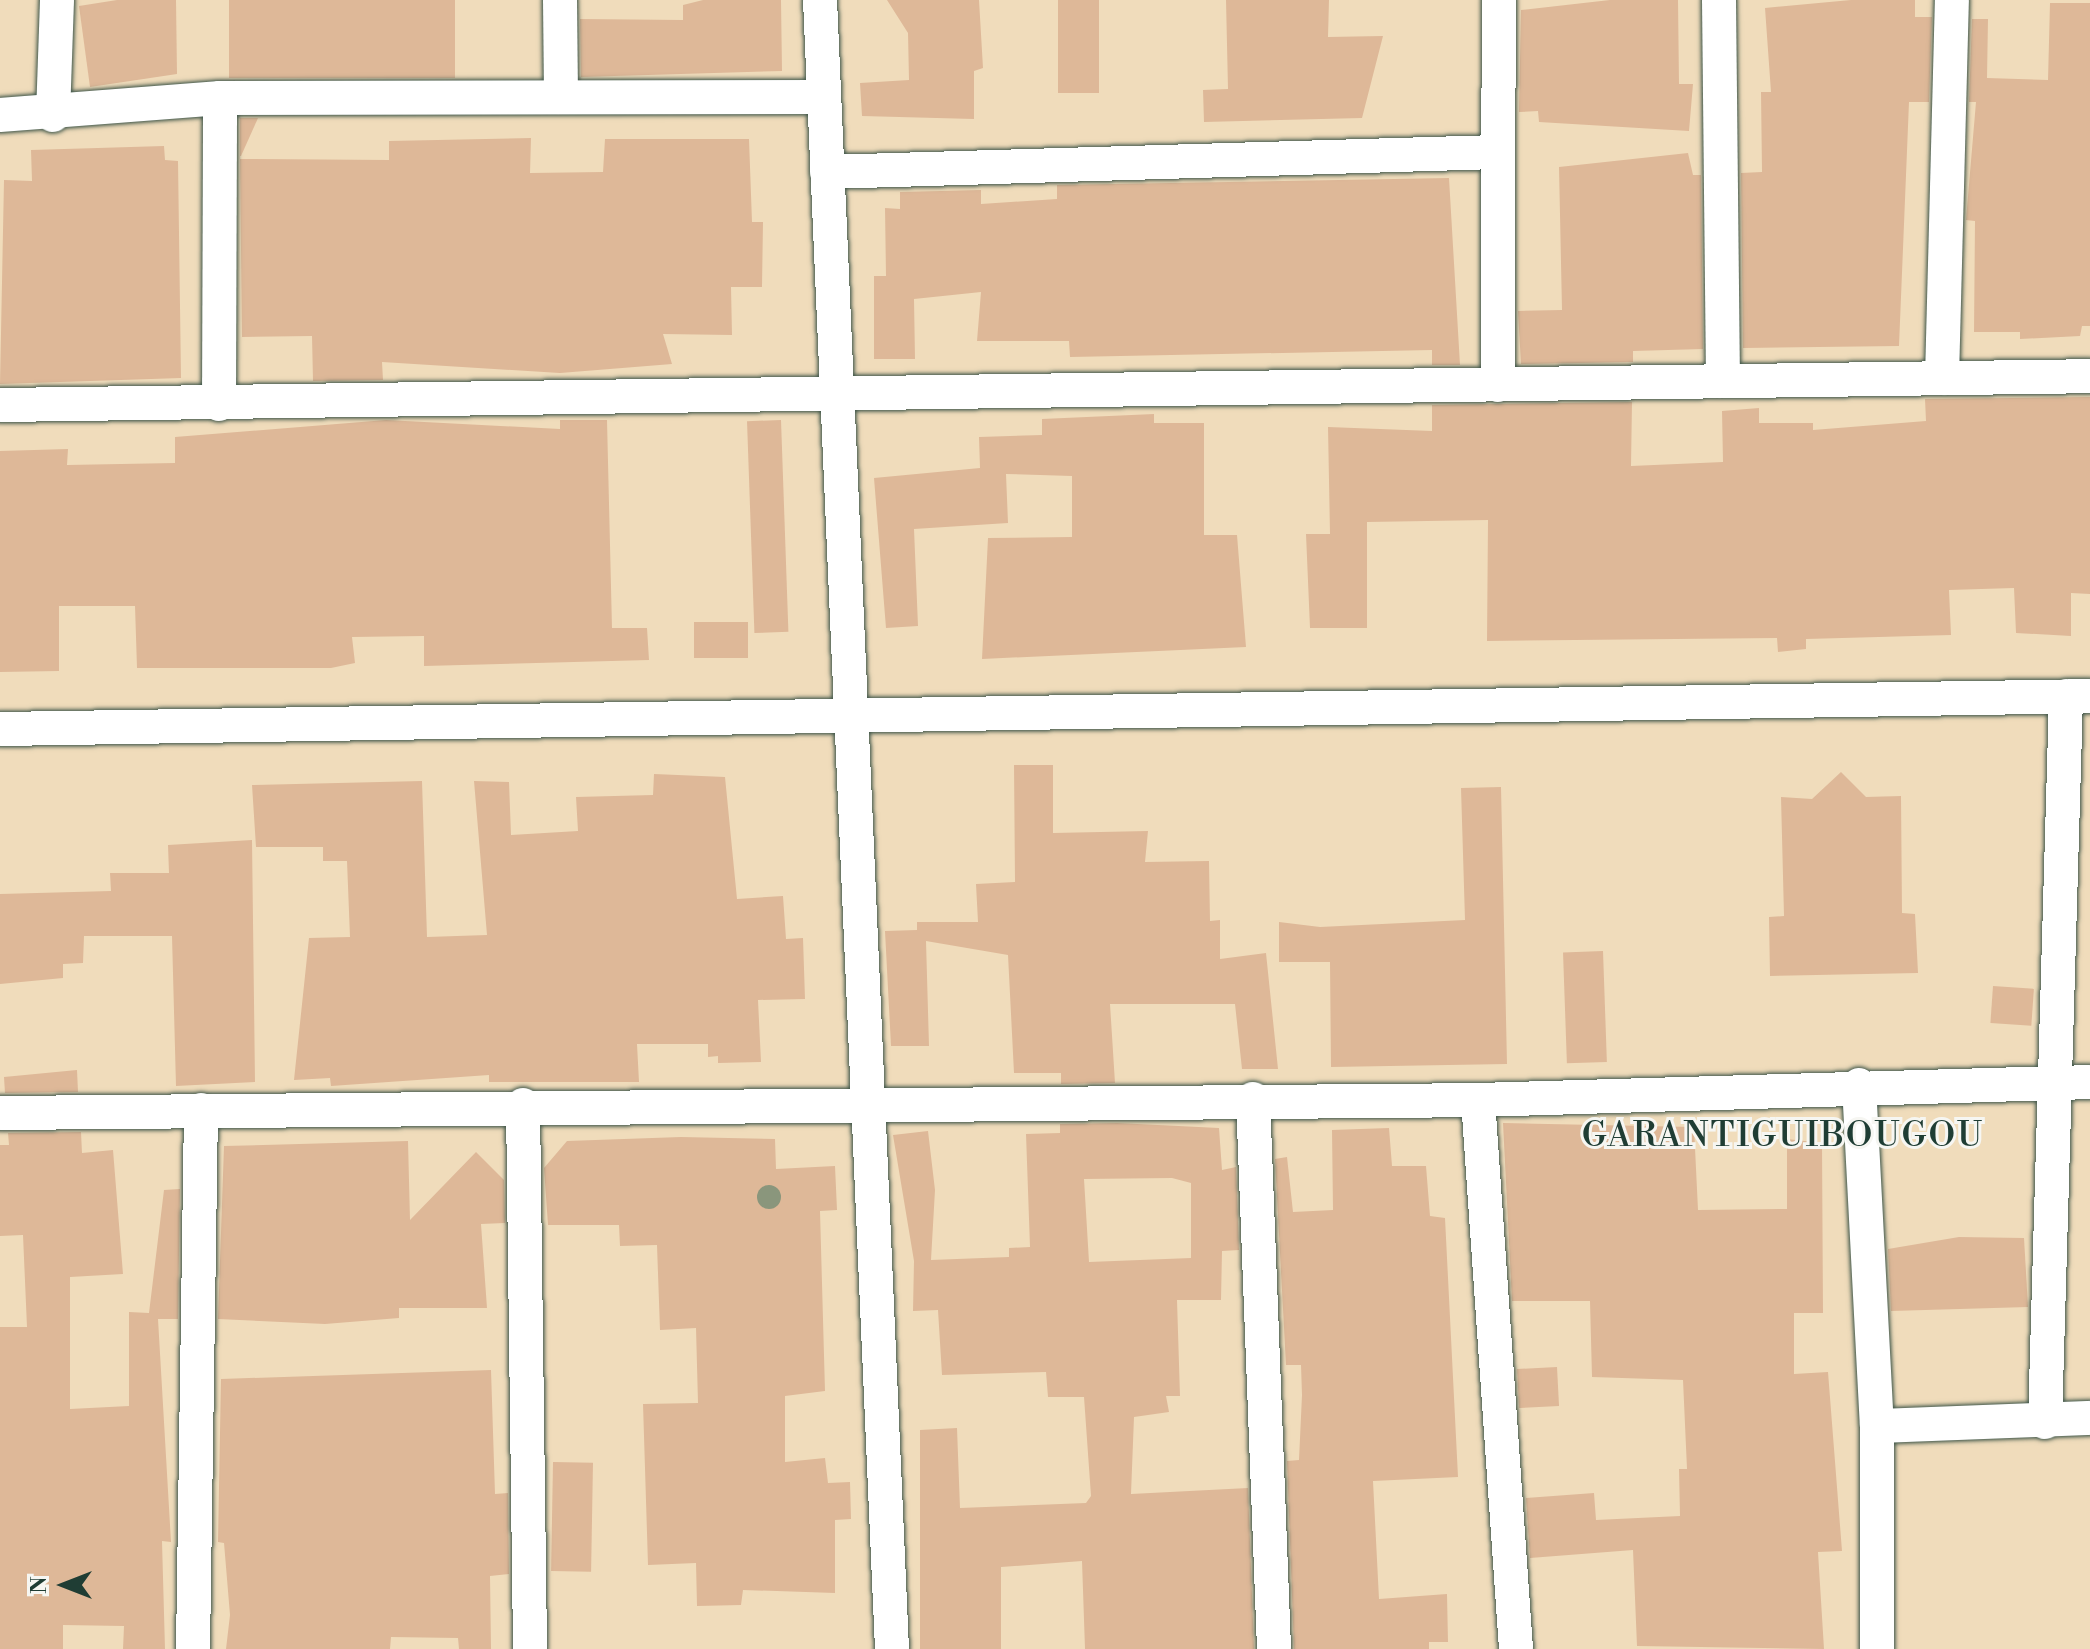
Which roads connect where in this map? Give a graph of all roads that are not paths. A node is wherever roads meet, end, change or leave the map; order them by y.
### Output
1 (57, 0) edge
2 (560, 0) edge
3 (820, 0) edge
4 (1499, 0) edge
5 (1719, 0) edge
6 (1952, 0) edge
7 (561, 97) junction
8 (824, 97) junction
9 (220, 98) junction
10 (0, 115) edge
11 (53, 115) junction
12 (1498, 152) junction
13 (827, 172) junction
14 (2090, 376) edge
15 (1942, 378) junction
16 (1723, 381) junction
17 (1498, 385) junction
18 (837, 394) junction
19 (219, 404) junction
20 (0, 405) edge
21 (2078, 696) edge
22 (850, 716) junction
23 (0, 729) edge
24 (2055, 1082) junction
25 (2090, 1082) edge
26 (1859, 1085) junction
27 (1253, 1099) junction
28 (1478, 1100) junction
29 (867, 1101) junction
30 (523, 1105) junction
31 (201, 1110) junction
32 (0, 1113) edge
33 (2090, 1418) edge
34 (2045, 1422) junction
35 (1877, 1426) junction
36 (193, 1649) edge
37 (530, 1649) edge
38 (892, 1649) edge
39 (1274, 1649) edge
40 (1516, 1649) edge
41 (1877, 1649) edge

1 - 11 street
2 - 7 street
3 - 8 street
4 - 12 street
5 - 16 street
6 - 15 street
7 - 8 street
7 - 9 street
8 - 13 street
9 - 11 street
9 - 19 street
10 - 11 street
12 - 13 street
12 - 17 street
13 - 18 street
14 - 15 street
15 - 16 street
16 - 17 street
17 - 18 street
18 - 19 street
18 - 22 street
19 - 20 street
21 - 22 street
21 - 24 street
22 - 23 street
22 - 29 street
24 - 25 street
24 - 26 street
24 - 34 street
26 - 28 street
26 - 35 street
27 - 28 street
27 - 29 street
27 - 39 street
28 - 40 street
29 - 30 street
29 - 38 street
30 - 31 street
30 - 37 street
31 - 32 street
31 - 36 street
33 - 34 street
34 - 35 street
35 - 41 street

